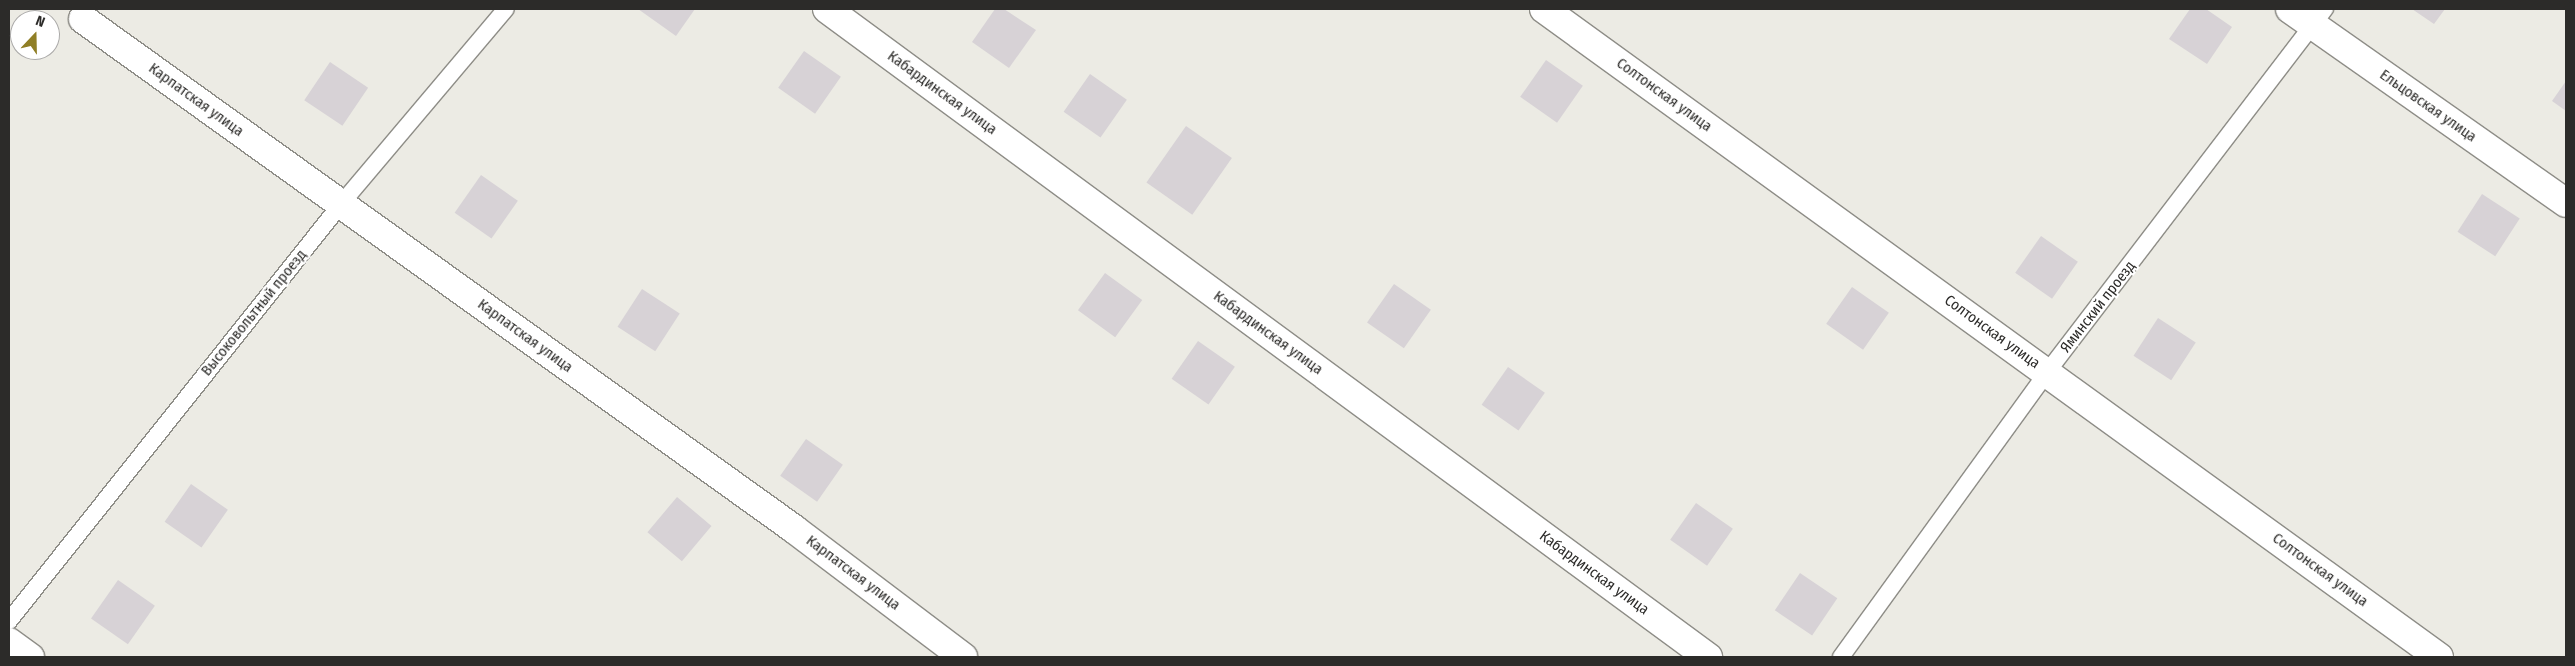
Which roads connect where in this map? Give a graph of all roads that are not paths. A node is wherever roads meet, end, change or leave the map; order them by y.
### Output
1 (506, 9) edge
2 (827, 9) edge
3 (1544, 9) edge
4 (2290, 9) edge
5 (2319, 17) edge
6 (83, 19) dead end
7 (2566, 203) edge
8 (341, 204) junction
9 (2048, 371) junction
10 (9, 621) edge
11 (9, 642) edge
12 (30, 657) edge
13 (963, 657) edge
14 (1708, 657) edge
15 (1841, 657) edge
16 (2439, 657) edge

1 - 8 lane, Высоковольтный проезд
2 - 14 street, Кабардинская улица
3 - 9 street, Солтонская улица
4 - 5 street, Ельцовская улица
5 - 7 street, Ельцовская улица
5 - 9 lane, Яминский проезд
6 - 8 street, Карпатская улица
8 - 10 lane, Высоковольтный проезд
8 - 13 street, Карпатская улица
9 - 15 lane, Яминский проезд
9 - 16 street, Солтонская улица
11 - 12 street

